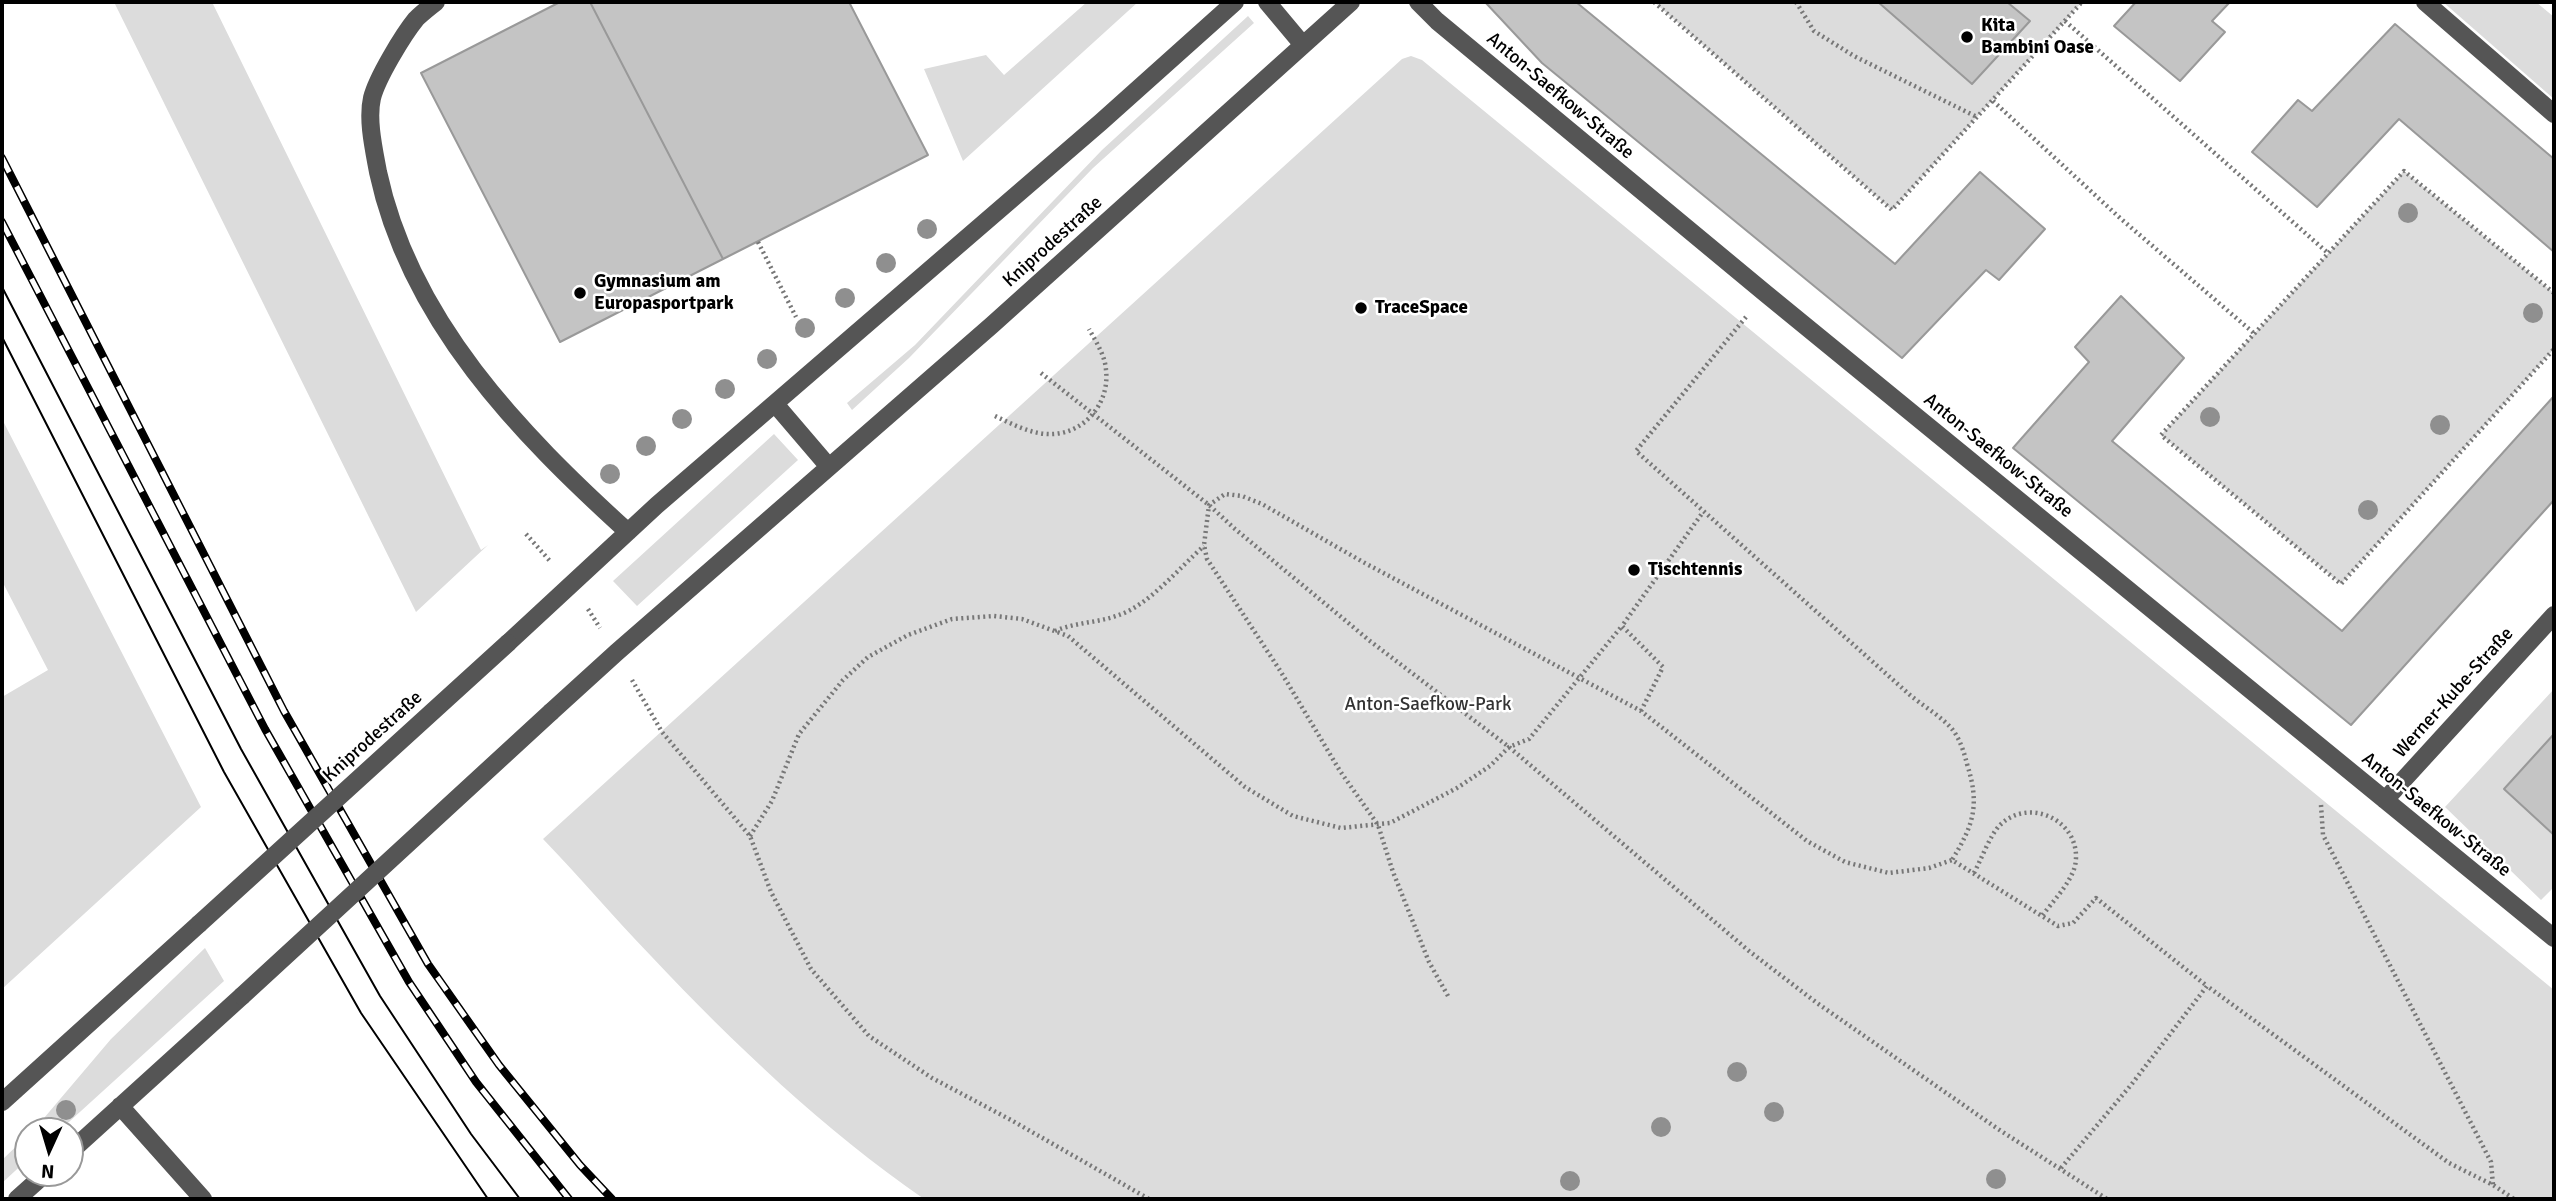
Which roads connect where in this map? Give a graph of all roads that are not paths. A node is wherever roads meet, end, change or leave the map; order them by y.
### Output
1 (436, 2) edge
2 (1234, 2) edge
3 (1267, 2) edge
4 (1351, 2) edge
5 (1418, 2) edge
6 (2424, 2) edge
7 (1303, 45) junction
8 (2554, 114) edge
9 (776, 405) junction
10 (829, 467) junction
11 (628, 532) junction
12 (2554, 615) edge
13 (2385, 800) junction
14 (2554, 938) edge
15 (2, 1102) edge
16 (120, 1106) junction
17 (84, 1139) edge
18 (30, 1187) edge
19 (17, 1199) edge
20 (203, 1199) edge

1 - 11 street
2 - 9 street, Kniprodestraße
3 - 7 street
4 - 7 street, Kniprodestraße
5 - 13 street, Anton-Saefkow-Straße
6 - 8 street
7 - 10 street, Kniprodestraße
9 - 10 street
9 - 11 street, Kniprodestraße
10 - 16 street, Kniprodestraße, bridge
11 - 15 street, Kniprodestraße, bridge
12 - 13 street, Werner-Kube-Straße
13 - 14 street, Anton-Saefkow-Straße
16 - 17 street, Kniprodestraße
16 - 20 street
18 - 19 street

